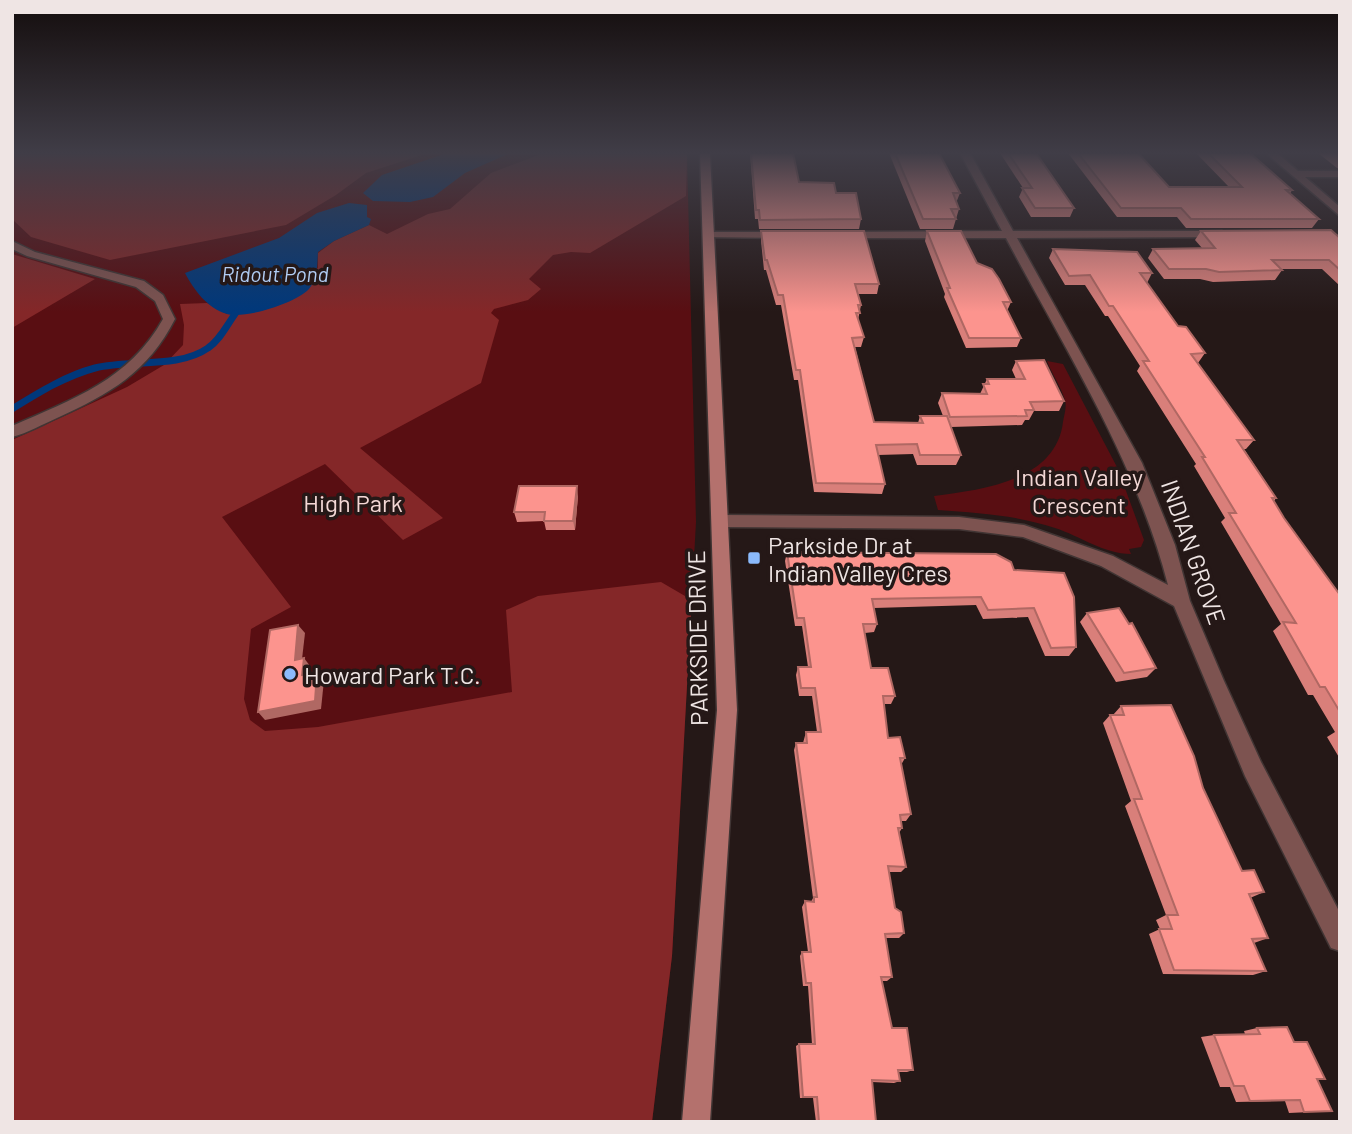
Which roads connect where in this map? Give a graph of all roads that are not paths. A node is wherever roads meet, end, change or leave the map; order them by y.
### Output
1 (707, 206) edge
2 (994, 206) edge
3 (1010, 234) junction
4 (1230, 234) edge
5 (708, 235) junction
6 (801, 235) edge
7 (827, 235) edge
8 (12, 244) edge
9 (12, 432) edge
10 (720, 521) junction
11 (1181, 601) junction
12 (1340, 939) edge
13 (696, 1122) edge

1 - 5 main road, PARKSIDE DRIVE
2 - 3 street, INDIAN GROVE
3 - 4 street
3 - 7 street
3 - 11 street, INDIAN GROVE
5 - 6 street
5 - 10 main road, PARKSIDE DRIVE
8 - 9 street
10 - 11 street
10 - 13 main road, PARKSIDE DRIVE
11 - 12 street, INDIAN GROVE

